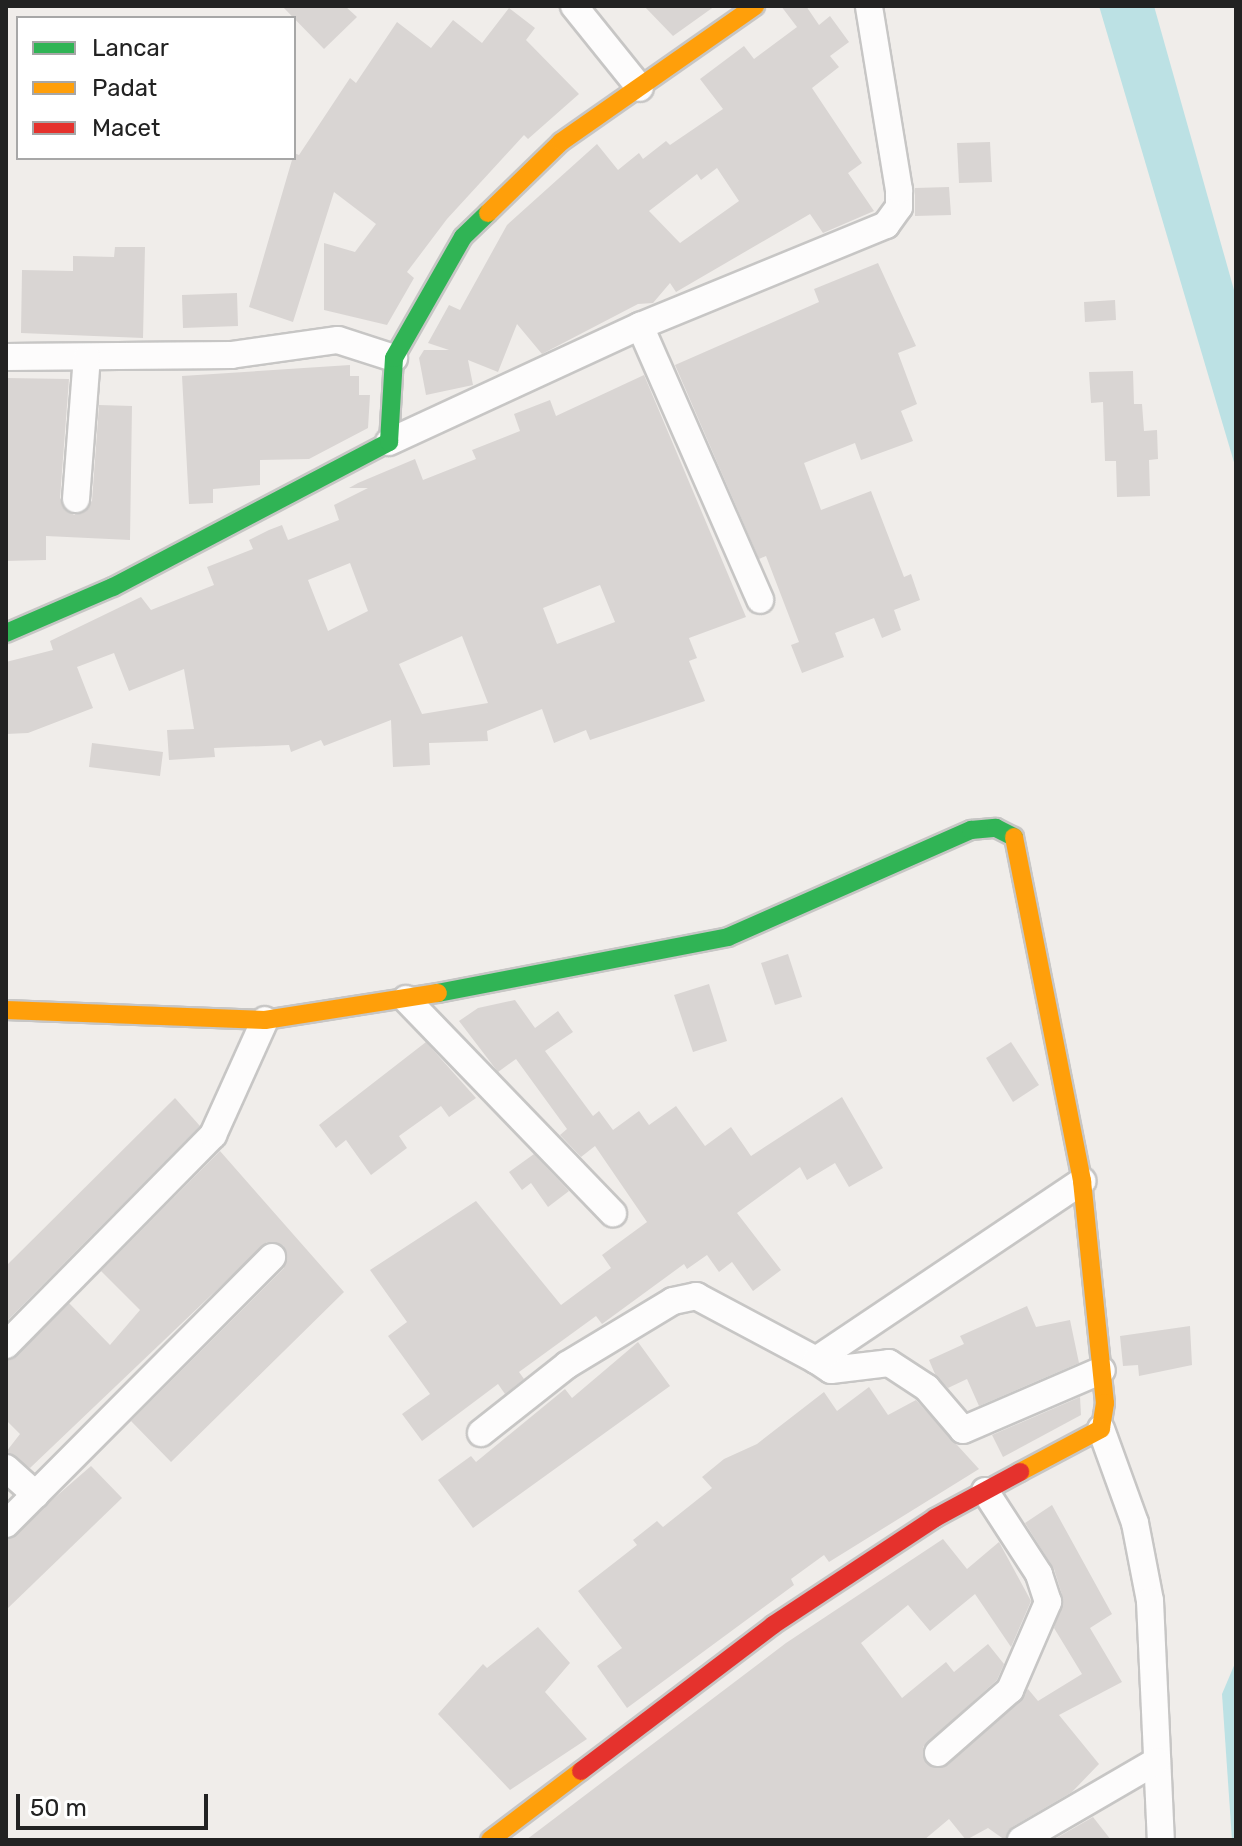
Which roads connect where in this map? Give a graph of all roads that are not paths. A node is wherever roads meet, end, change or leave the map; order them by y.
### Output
1 (574, 6) edge
2 (755, 6) edge
3 (869, 6) edge
4 (640, 88) junction
5 (640, 326) junction
6 (6, 357) edge
7 (87, 357) junction
8 (394, 358) junction
9 (389, 442) junction
10 (76, 499) dead end
11 (760, 600) dead end
12 (6, 633) edge
13 (406, 999) junction
14 (6, 1010) edge
15 (265, 1020) junction
16 (1082, 1181) junction
17 (613, 1213) dead end
18 (272, 1257) dead end
19 (6, 1345) edge
20 (816, 1360) junction
21 (1102, 1370) junction
22 (1101, 1429) junction
23 (481, 1433) dead end
24 (6, 1468) edge
25 (985, 1491) junction
26 (36, 1495) junction
27 (6, 1524) edge
28 (938, 1753) dead end
29 (1157, 1761) junction
30 (490, 1840) edge
31 (1021, 1840) edge
32 (1161, 1840) edge

1 - 4 street
2 - 4 street
3 - 5 street
4 - 8 street
5 - 9 street
5 - 11 street
6 - 7 street
7 - 8 street
7 - 10 street
8 - 9 street
9 - 12 street
13 - 15 street
13 - 16 street
13 - 17 street
14 - 15 street
15 - 19 street
16 - 20 street
16 - 21 street
18 - 26 street
20 - 21 street
20 - 23 street
21 - 22 street
22 - 25 street
22 - 29 street
24 - 26 street
25 - 28 street
25 - 30 street
26 - 27 street
29 - 31 street
29 - 32 street

